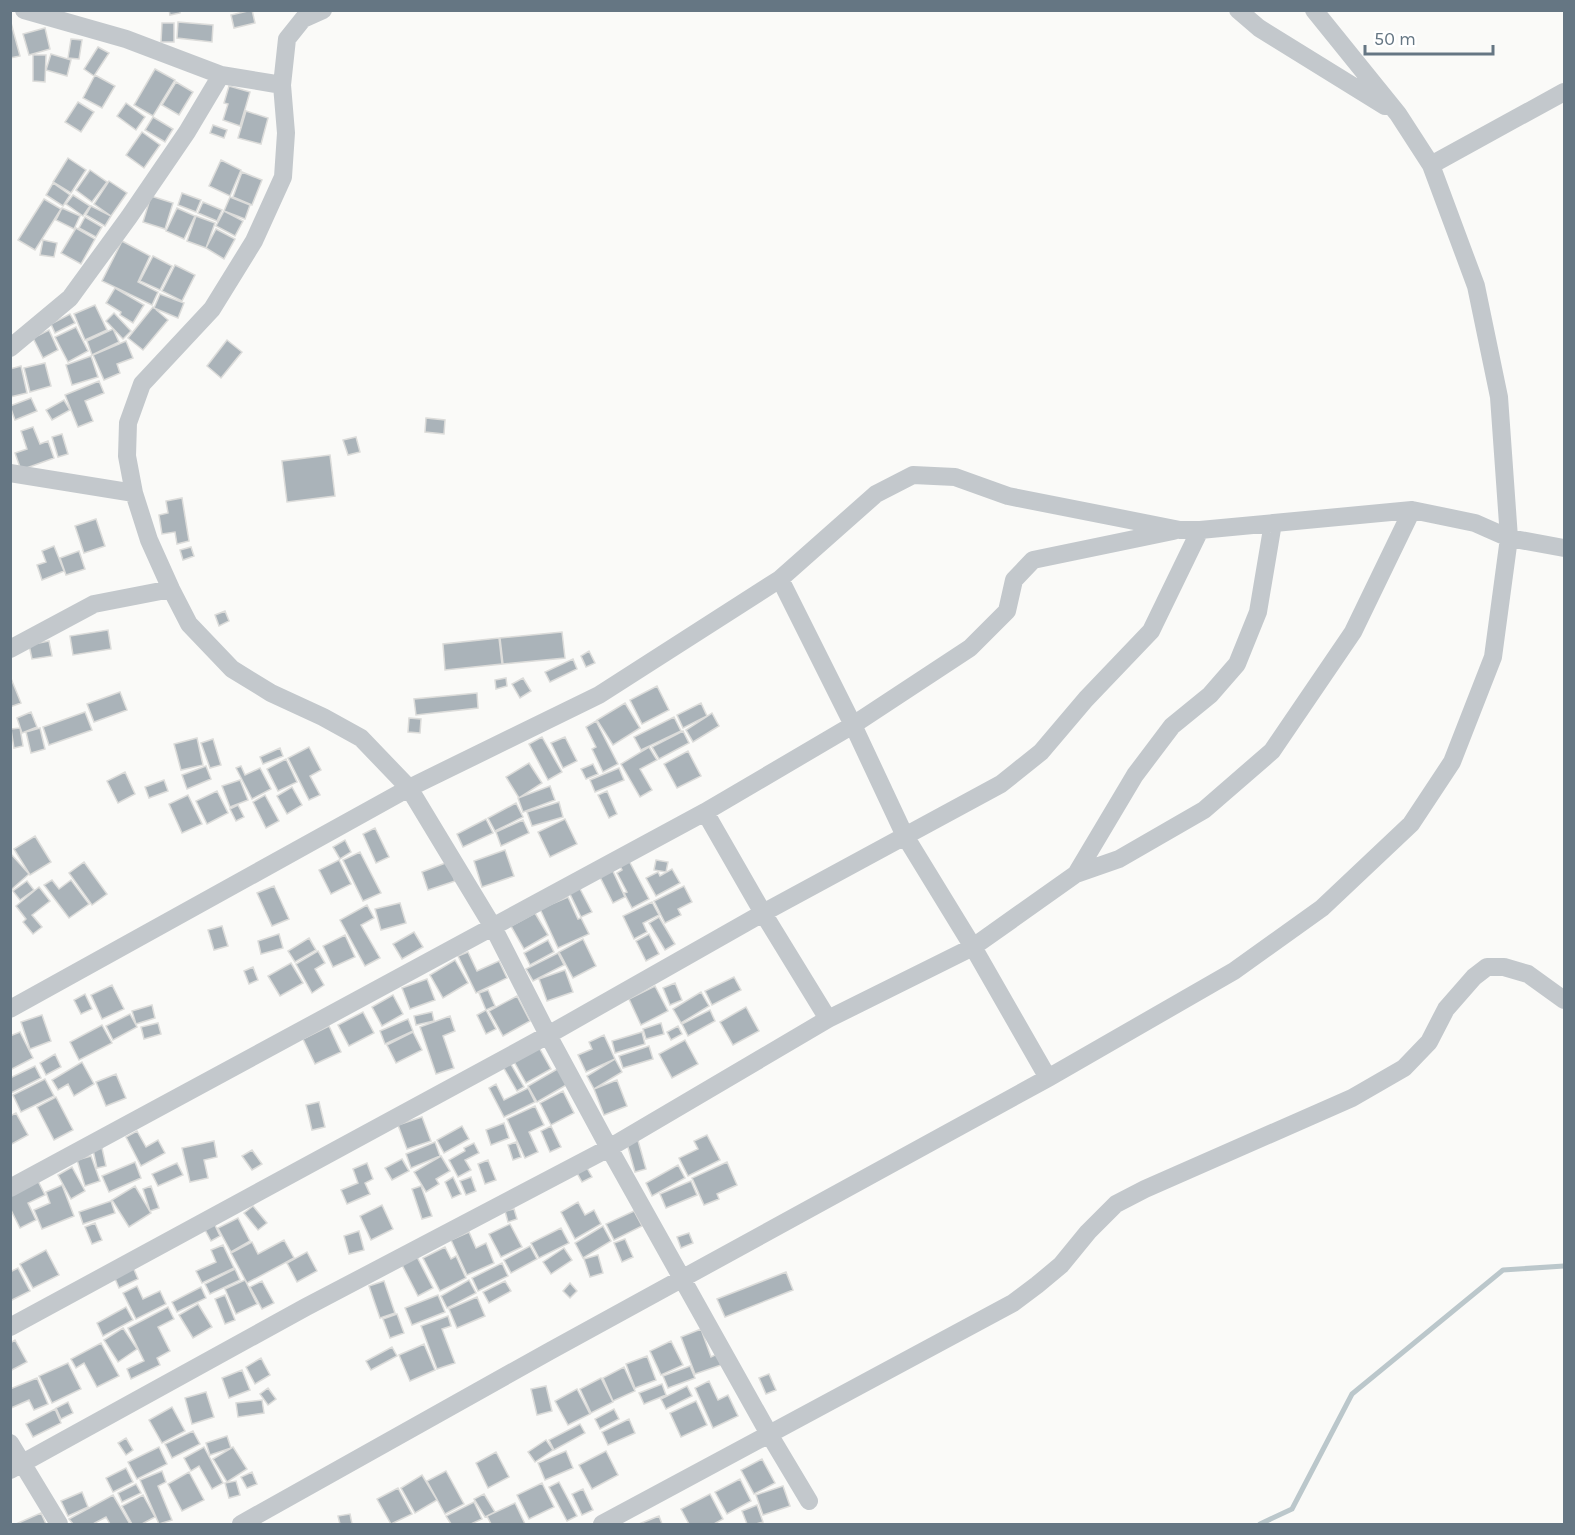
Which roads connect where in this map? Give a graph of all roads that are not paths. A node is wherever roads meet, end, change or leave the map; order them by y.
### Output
1 (24, 10) edge
2 (324, 10) edge
3 (1238, 10) edge
4 (1314, 10) edge
5 (303, 15) edge
6 (221, 75) junction
7 (282, 85) junction
8 (1564, 92) edge
9 (1398, 114) junction
10 (1431, 165) junction
11 (10, 348) edge
12 (10, 473) edge
13 (134, 493) junction
14 (1412, 510) junction
15 (1273, 523) junction
16 (1180, 530) junction
17 (1200, 530) junction
18 (1509, 538) junction
19 (1564, 548) edge
20 (780, 579) junction
21 (171, 589) junction
22 (10, 649) edge
23 (853, 725) junction
24 (410, 788) junction
25 (705, 812) junction
26 (905, 836) junction
27 (1076, 874) junction
28 (763, 913) junction
29 (493, 927) junction
30 (973, 947) junction
31 (1564, 1000) edge
32 (10, 1009) edge
33 (828, 1019) junction
34 (548, 1035) junction
35 (1048, 1078) junction
36 (609, 1148) junction
37 (10, 1188) edge
38 (683, 1278) junction
39 (10, 1327) edge
40 (769, 1434) junction
41 (10, 1443) edge
42 (16, 1467) edge
43 (809, 1501) dead end
44 (58, 1524) edge
45 (241, 1524) edge
46 (602, 1524) edge

1 - 6 street
2 - 5 street
3 - 9 street
4 - 9 street
5 - 7 street
6 - 7 street
6 - 11 street
7 - 13 street
8 - 10 street
9 - 10 street
10 - 18 street
12 - 13 street
13 - 21 street
14 - 15 street
14 - 18 street
14 - 27 street
15 - 17 street
15 - 27 street
16 - 17 street
16 - 20 street
16 - 23 street
17 - 26 street
18 - 19 street
18 - 35 street
20 - 23 street
20 - 24 street
21 - 22 street
21 - 24 street
23 - 25 street
23 - 26 street
24 - 29 street
24 - 32 street
25 - 28 street
25 - 29 street
26 - 28 street
26 - 30 street
27 - 30 street
28 - 33 street
28 - 34 street
29 - 34 street
29 - 37 street
30 - 33 street
30 - 35 street
31 - 40 street
33 - 36 street
34 - 36 street
34 - 39 street
35 - 38 street
36 - 38 street
36 - 42 street
38 - 40 street
38 - 45 street
40 - 43 street
40 - 46 street
41 - 42 street
42 - 44 street

